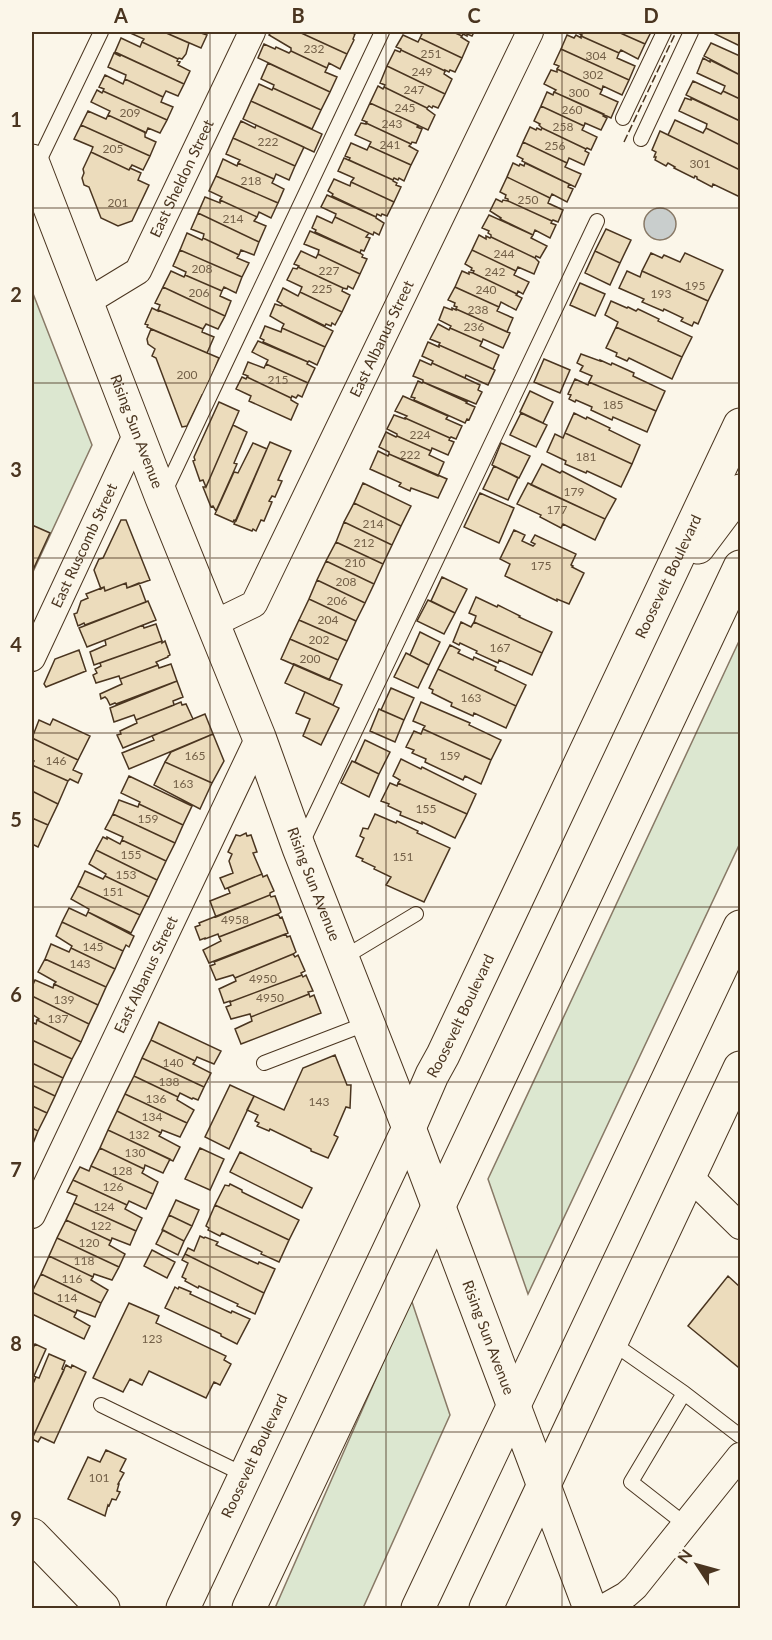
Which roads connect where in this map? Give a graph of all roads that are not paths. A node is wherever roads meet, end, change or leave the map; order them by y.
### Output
1 (100, 32) edge
2 (252, 32) edge
3 (382, 32) edge
4 (530, 32) edge
5 (664, 32) edge
6 (691, 32) edge
7 (623, 118) dead end
8 (641, 139) dead end
9 (33, 165) edge
10 (597, 220) dead end
11 (87, 302) junction
12 (741, 425) edge
13 (138, 433) junction
14 (741, 491) edge
15 (162, 498) junction
16 (741, 567) edge
17 (660, 595) junction
18 (213, 624) junction
19 (32, 658) edge
20 (259, 736) junction
21 (299, 848) junction
22 (416, 914) dead end
23 (741, 927) edge
24 (343, 958) junction
25 (368, 1023) junction
26 (264, 1064) dead end
27 (741, 1068) edge
28 (409, 1128) junction
29 (689, 1176) junction
30 (438, 1207) junction
31 (32, 1215) edge
32 (741, 1226) edge
33 (611, 1342) junction
34 (684, 1393) junction
35 (100, 1406) dead end
36 (514, 1406) junction
37 (741, 1436) edge
38 (741, 1456) edge
39 (245, 1475) junction
40 (543, 1485) junction
41 (686, 1524) junction
42 (32, 1535) edge
43 (104, 1608) edge
44 (183, 1608) edge
45 (249, 1608) edge
46 (418, 1608) edge
47 (486, 1608) edge
48 (590, 1608) edge
49 (603, 1608) edge

1 - 9 lane
2 - 11 street, East Sheldon Street
3 - 15 lane
4 - 18 street, East Albanus Street
5 - 7 lane
6 - 8 lane
9 - 11 main road, Rising Sun Avenue
10 - 21 lane
11 - 13 main road, Rising Sun Avenue
12 - 17 main road, Roosevelt Boulevard
13 - 15 main road, Rising Sun Avenue
13 - 19 street, East Ruscomb Street
14 - 17 main road
15 - 18 main road, Rising Sun Avenue
16 - 30 main road
17 - 28 main road, Roosevelt Boulevard
18 - 20 main road, Rising Sun Avenue
20 - 21 main road, Rising Sun Avenue
20 - 31 street, East Albanus Street
21 - 24 main road, Rising Sun Avenue
22 - 24 lane
23 - 36 main road
24 - 25 main road, Rising Sun Avenue
25 - 26 lane
25 - 28 main road, Rising Sun Avenue
27 - 29 main road
28 - 30 main road, Rising Sun Avenue
28 - 39 main road, Roosevelt Boulevard
29 - 32 street
29 - 33 main road
30 - 36 main road, Rising Sun Avenue
30 - 45 main road
33 - 34 lane
33 - 40 main road
34 - 37 lane
34 - 41 lane
35 - 39 lane
36 - 40 main road, Rising Sun Avenue
36 - 46 main road
38 - 41 street
39 - 44 main road, Roosevelt Boulevard
40 - 47 main road
40 - 48 main road, Rising Sun Avenue
41 - 49 street
42 - 43 main road

